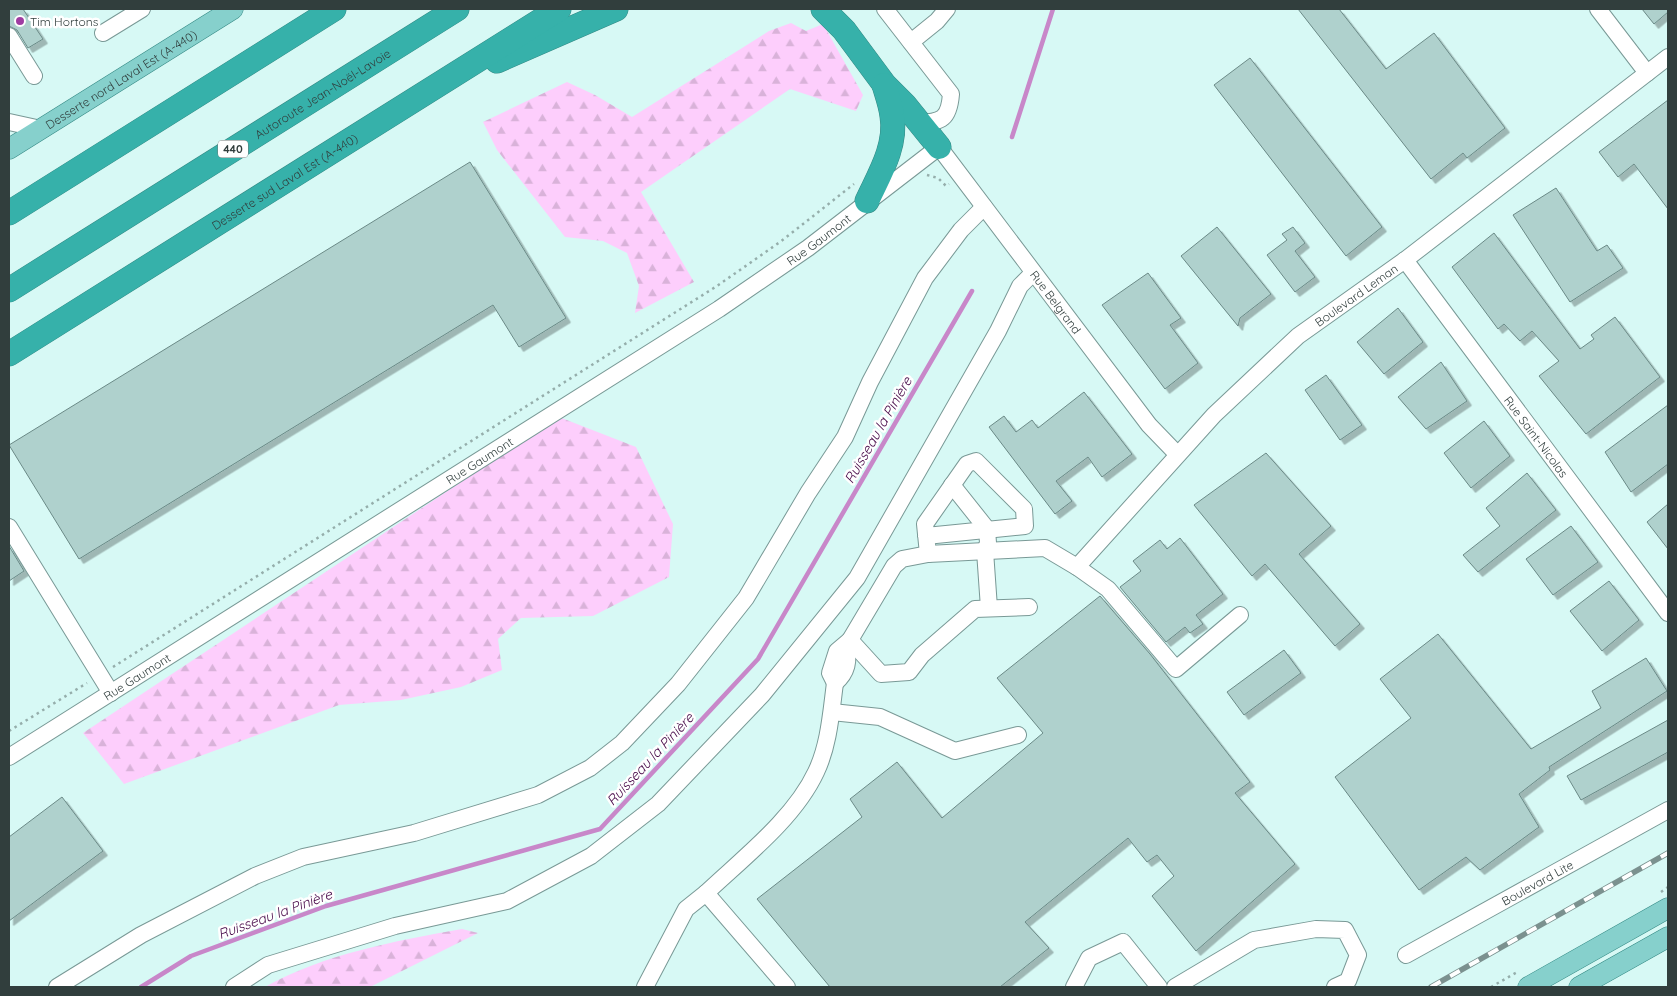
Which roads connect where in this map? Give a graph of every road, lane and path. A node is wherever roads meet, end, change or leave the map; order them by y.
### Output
1 (142, 9) edge
2 (233, 9) edge
3 (334, 9) edge
4 (457, 9) edge
5 (559, 9) edge
6 (616, 9) edge
7 (823, 9) edge
8 (885, 9) edge
9 (947, 9) edge
10 (1598, 9) edge
11 (103, 33) dead end
12 (9, 36) edge
13 (911, 42) junction
14 (1668, 57) edge
15 (1647, 73) junction
16 (34, 76) dead end
17 (884, 84) junction
18 (435, 87) junction
19 (9, 122) edge
20 (928, 122) junction
21 (41, 129) junction
22 (939, 147) junction
23 (9, 149) edge
24 (924, 175) dead end
25 (946, 186) dead end
26 (862, 191) junction
27 (984, 207) junction
28 (9, 213) edge
29 (1405, 260) junction
30 (1032, 273) junction
31 (9, 290) edge
32 (9, 354) edge
33 (1176, 454) junction
34 (952, 485) junction
35 (9, 527) edge
36 (987, 529) junction
37 (926, 536) junction
38 (986, 551) junction
39 (928, 554) junction
40 (1077, 567) junction
41 (1029, 607) dead end
42 (989, 608) junction
43 (1668, 613) edge
44 (1240, 615) dead end
45 (847, 643) junction
46 (110, 669) dead end
47 (88, 682) dead end
48 (111, 693) junction
49 (832, 712) junction
50 (9, 731) edge
51 (1018, 735) dead end
52 (9, 757) edge
53 (1668, 810) edge
54 (706, 893) junction
55 (1668, 908) edge
56 (1668, 937) edge
57 (1406, 956) dead end
58 (57, 987) edge
59 (234, 987) edge
60 (645, 987) edge
61 (788, 987) edge
62 (1074, 987) edge
63 (1159, 987) edge
64 (1175, 987) edge
65 (1335, 987) edge
66 (1528, 987) edge
67 (1579, 987) edge

1 - 11 street
2 - 21 main road, Desserte nord Laval Est (A-440)
3 - 28 highway
4 - 31 highway, Autoroute Jean-Noël-Lavoie / 440
5 - 18 highway, Desserte sud Laval Est (A-440)
6 - 18 highway
7 - 17 highway
8 - 13 street
9 - 13 street
10 - 15 street
12 - 16 street
13 - 20 street
14 - 15 street, Boulevard Leman
15 - 29 street, Boulevard Leman
17 - 20 highway
17 - 26 highway
18 - 32 highway, Desserte sud Laval Est (A-440)
19 - 21 street
20 - 22 highway
21 - 23 main road, Desserte nord Laval Est (A-440)
22 - 26 street, Rue Gaumont
22 - 27 street, Rue Belgrand
24 - 25 path
26 - 46 path, Rue Gaumont
26 - 48 street, Rue Gaumont
27 - 30 street, Rue Belgrand
27 - 58 street
29 - 33 street, Boulevard Leman
29 - 43 street, Rue Saint-Nicolas
30 - 33 street, Rue Belgrand
30 - 59 street
33 - 40 street, Boulevard Leman
34 - 36 street
34 - 36 street
34 - 37 street
35 - 48 street
36 - 37 street
36 - 38 street
37 - 39 street
38 - 39 street
38 - 40 street
38 - 42 street
39 - 45 street
40 - 44 street
41 - 42 street
42 - 45 street
45 - 49 street
47 - 50 path, Rue Gaumont
48 - 52 street, Rue Gaumont
49 - 51 street
49 - 54 street
53 - 57 street, Boulevard Lite
54 - 60 street
54 - 61 street
55 - 66 main road
56 - 67 main road
62 - 63 street
64 - 65 street

